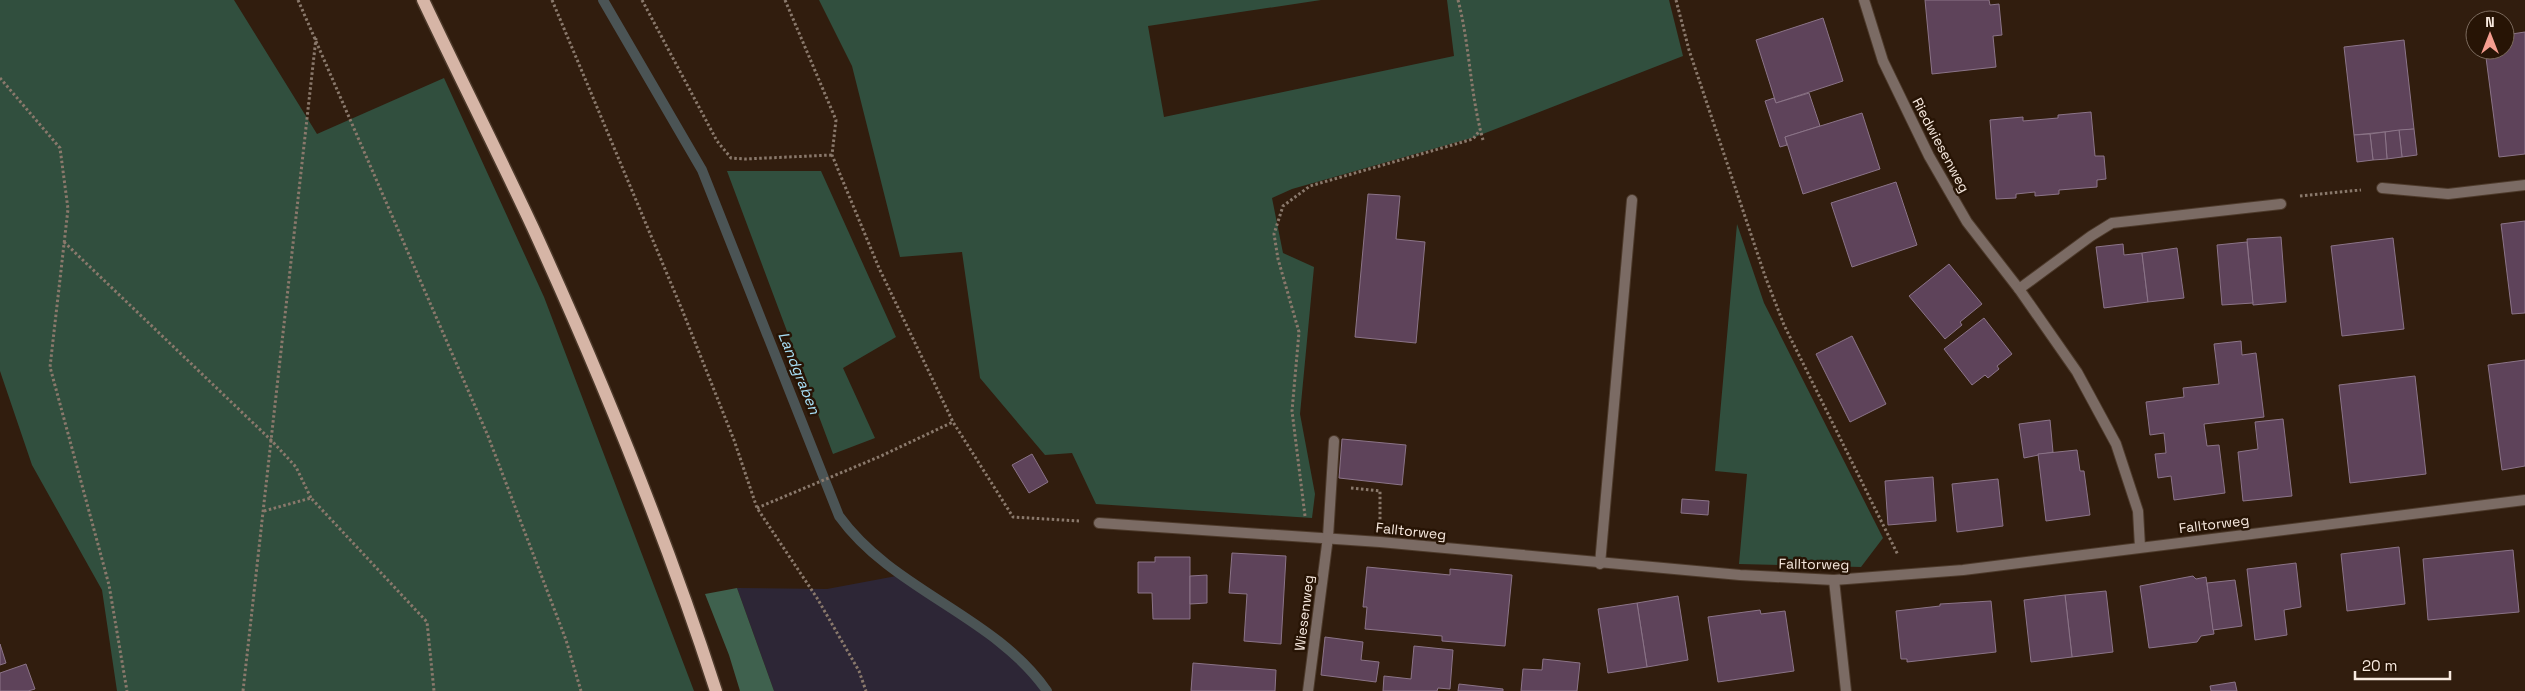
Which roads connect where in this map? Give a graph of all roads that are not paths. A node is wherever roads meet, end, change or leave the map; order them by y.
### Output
1 (422, 0) edge
2 (1864, 0) edge
3 (2525, 184) edge
4 (2382, 188) road end
5 (1632, 200) dead end
6 (2281, 204) road end
7 (2019, 289) junction
8 (1334, 440) dead end
9 (2525, 500) edge
10 (1099, 523) road end
11 (1328, 538) junction
12 (2140, 547) junction
13 (1600, 564) junction
14 (1834, 580) junction
15 (716, 691) edge
16 (1308, 691) edge
17 (1846, 691) edge

1 - 15 main road
2 - 7 street, Riedwiesenweg
3 - 4 street
5 - 13 street
6 - 7 street
7 - 12 street, Riedwiesenweg
8 - 11 street, Wiesenweg
9 - 12 street, Falltorweg
10 - 11 street, Falltorweg
11 - 13 street, Falltorweg
11 - 16 street, Wiesenweg
12 - 14 street, Falltorweg
13 - 14 street, Falltorweg
14 - 17 street

